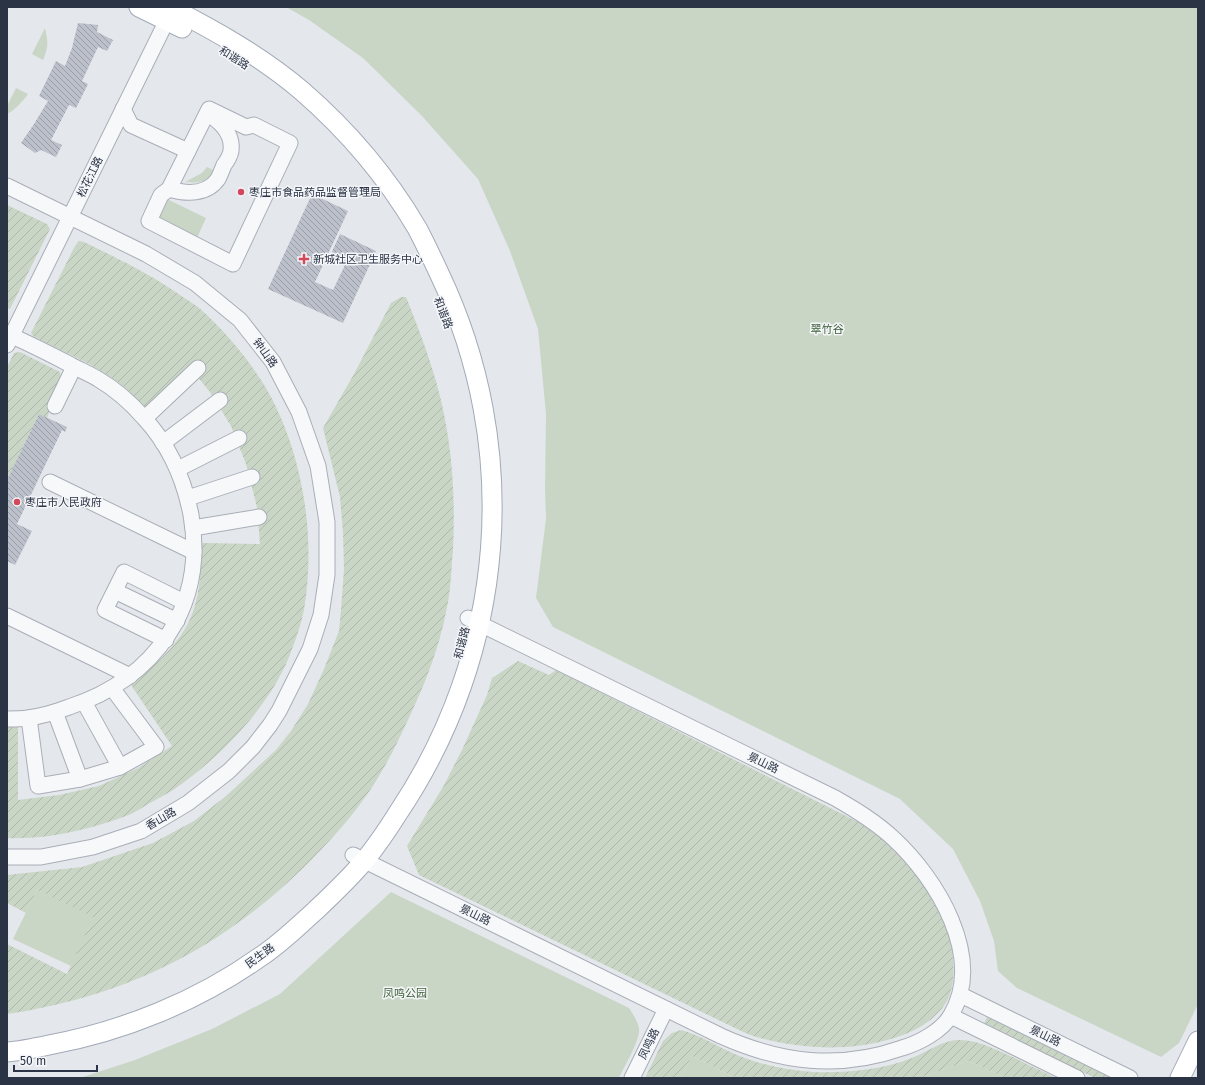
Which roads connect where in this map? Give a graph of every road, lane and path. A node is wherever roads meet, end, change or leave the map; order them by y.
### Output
1 (139, 7) edge
2 (172, 11) edge
3 (123, 109) junction
4 (207, 113) junction
5 (188, 150) junction
6 (7, 186) edge
7 (170, 189) junction
8 (70, 217) junction
9 (9, 340) edge
10 (74, 367) junction
11 (198, 368) dead end
12 (220, 400) dead end
13 (55, 406) dead end
14 (145, 418) junction
15 (239, 438) dead end
16 (163, 443) junction
17 (178, 469) junction
18 (252, 477) dead end
19 (50, 482) dead end
20 (188, 498) junction
21 (259, 517) dead end
22 (193, 528) junction
23 (194, 552) junction
24 (115, 591) junction
25 (184, 602) junction
26 (7, 616) edge
27 (177, 621) junction
28 (474, 621) junction
29 (166, 640) junction
30 (130, 676) junction
31 (112, 688) junction
32 (84, 702) junction
33 (279, 711) joint
34 (55, 712) junction
35 (29, 718) junction
36 (7, 719) edge
37 (431, 746) joint
38 (120, 767) junction
39 (80, 779) junction
40 (7, 857) edge
41 (358, 858) junction
42 (961, 995) junction
43 (666, 1009) junction
44 (951, 1016) junction
45 (7, 1039) edge
46 (1198, 1041) edge
47 (7, 1052) edge
48 (632, 1078) edge
49 (1077, 1078) edge
50 (1130, 1078) edge
51 (1180, 1078) edge

1 - 2 main road, 和谐路
2 - 3 street, 松花江路
2 - 28 main road, 和谐路
3 - 5 street
3 - 8 street, 松花江路
4 - 5 street
4 - 7 street
4 - 7 street
5 - 7 street
6 - 8 street, 钟山路
8 - 9 street, 松花江路
8 - 33 street, 钟山路
9 - 10 street
10 - 13 street
10 - 14 street
11 - 14 street
12 - 16 street
14 - 16 street
15 - 17 street
16 - 17 street
17 - 20 street
18 - 20 street
19 - 23 street
20 - 22 street
21 - 22 street
22 - 23 street
23 - 25 street
24 - 25 street
24 - 27 street
24 - 29 street
25 - 27 street
26 - 30 street
27 - 29 street
28 - 37 main road, 和谐路
28 - 42 street, 景山路
29 - 30 street
30 - 31 street
31 - 32 street
31 - 38 street
32 - 34 street
32 - 38 street
33 - 40 street, 香山路
34 - 35 street
34 - 39 street
35 - 36 street
35 - 39 street
37 - 41 main road, 民生路
38 - 39 street
41 - 43 street, 景山路
41 - 45 main road, 民生路
41 - 47 main road, 民生路
42 - 44 street, 景山路
42 - 50 street, 景山路
43 - 44 street, 景山路
43 - 48 street, 凤鸣路
44 - 49 street
46 - 51 main road

